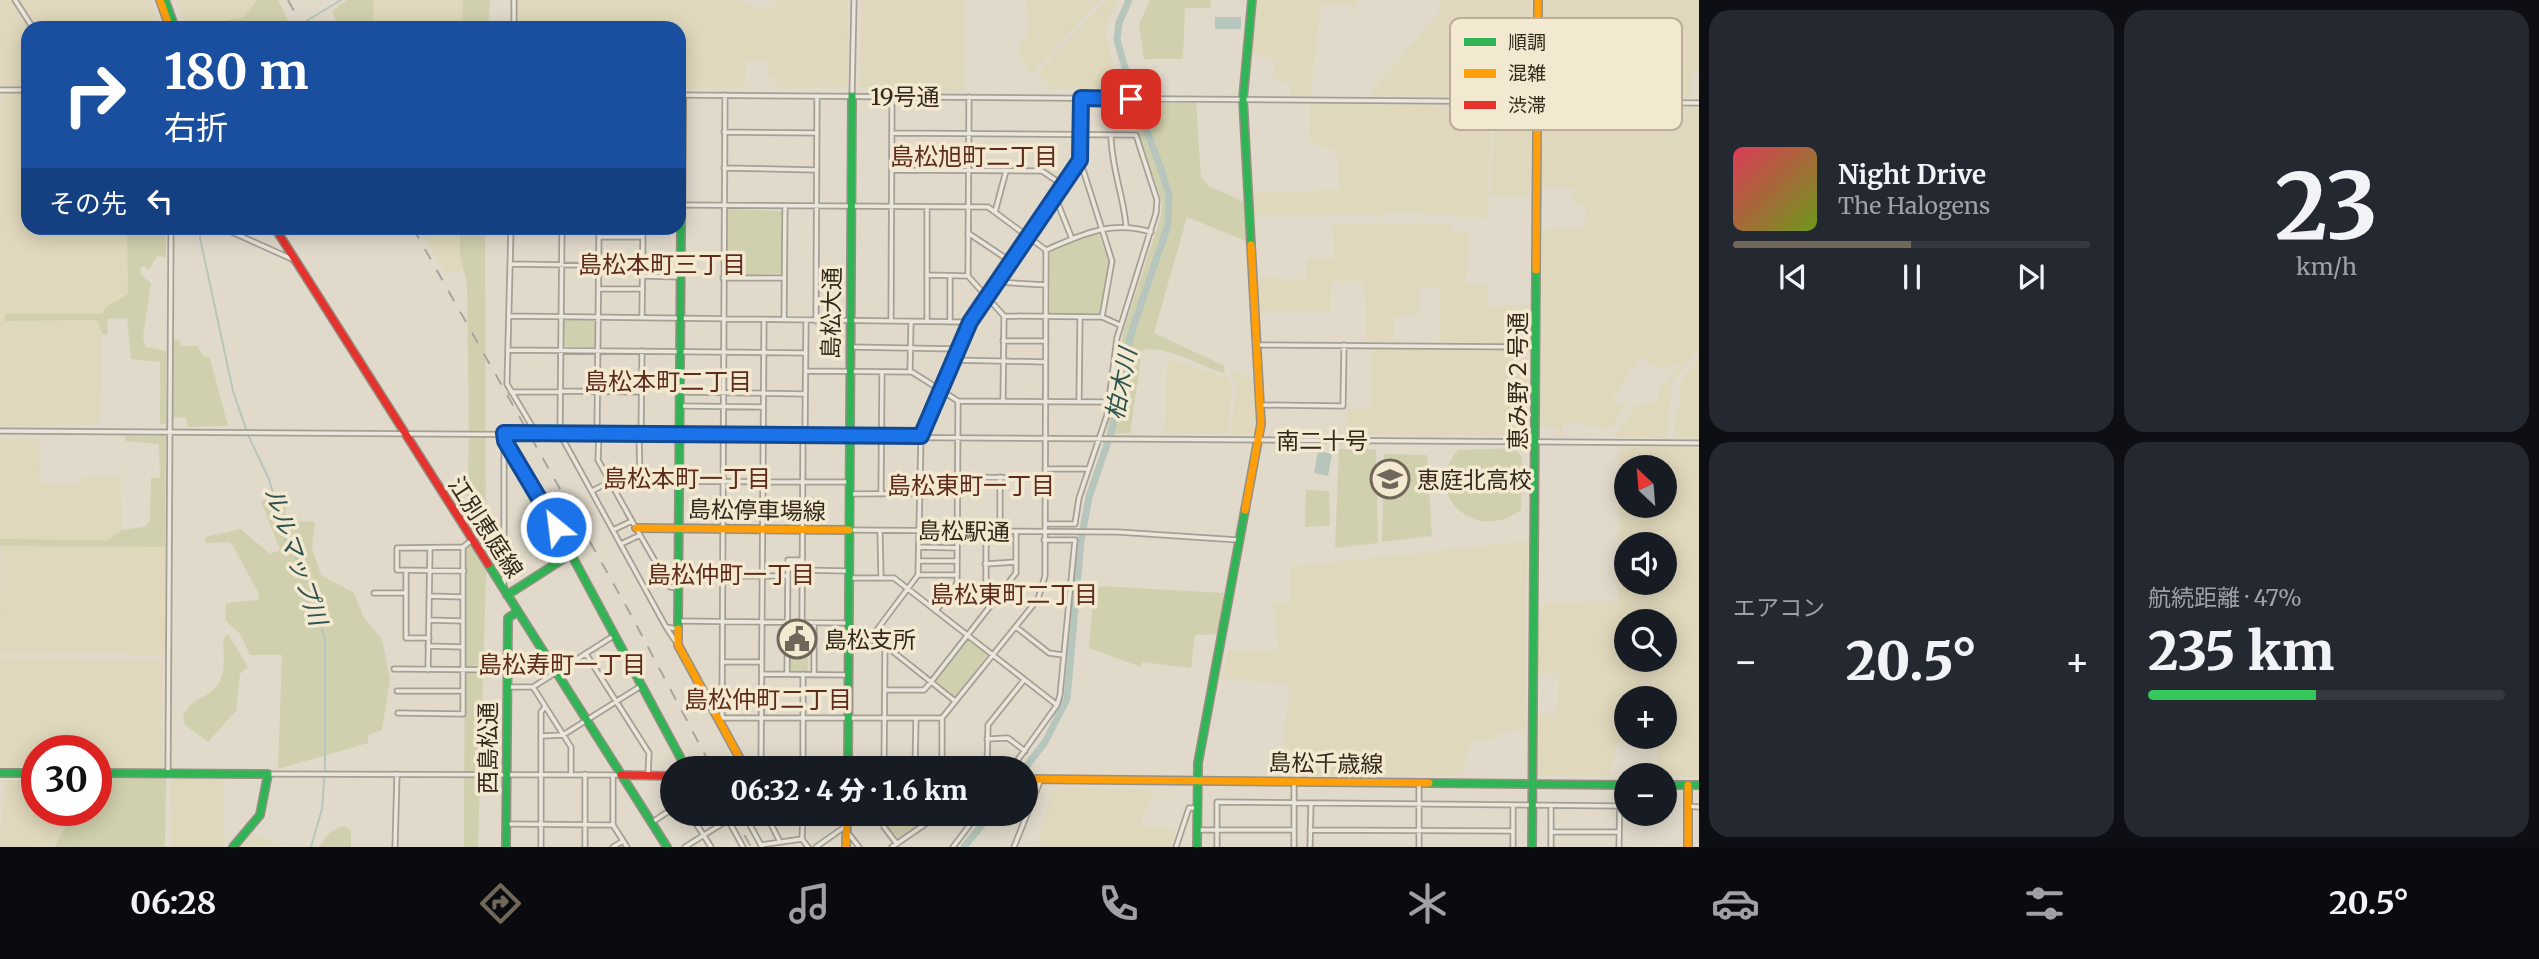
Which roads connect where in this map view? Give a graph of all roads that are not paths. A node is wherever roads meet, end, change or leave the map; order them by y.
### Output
1 (15, 0) edge
2 (162, 0) edge
3 (514, 0) edge
4 (853, 0) edge
5 (1252, 0) edge
6 (1538, 0) edge
7 (1537, 18) edge
8 (28, 21) edge
9 (170, 21) edge
10 (514, 21) edge
11 (21, 90) edge
12 (1, 91) edge
13 (686, 95) edge
14 (725, 95) junction
15 (817, 96) junction
16 (852, 96) junction
17 (892, 96) junction
18 (969, 97) junction
19 (1081, 98) junction
20 (1243, 99) junction
21 (1450, 100) edge
22 (1535, 130) edge
23 (724, 132) junction
24 (817, 133) junction
25 (892, 133) junction
26 (969, 134) junction
27 (1080, 135) junction
28 (1111, 135) junction
29 (1080, 160) junction
30 (724, 168) junction
31 (816, 170) junction
32 (892, 170) junction
33 (969, 171) junction
34 (1006, 171) junction
35 (1063, 185) junction
36 (1055, 196) junction
37 (686, 205) edge
38 (724, 205) junction
39 (785, 206) junction
40 (816, 206) junction
41 (852, 206) junction
42 (892, 206) junction
43 (927, 207) junction
44 (968, 207) junction
45 (995, 212) junction
46 (1126, 225) junction
47 (1101, 229) junction
48 (1151, 232) junction
49 (968, 233) junction
50 (171, 235) edge
51 (238, 235) edge
52 (279, 235) edge
53 (511, 235) edge
54 (562, 235) edge
55 (680, 235) edge
56 (1028, 236) junction
57 (599, 237) joint
58 (642, 237) joint
59 (1072, 239) junction
60 (1046, 250) junction
61 (296, 261) junction
62 (1011, 262) junction
63 (511, 264) junction
64 (561, 265) junction
65 (599, 266) junction
66 (642, 266) junction
67 (926, 275) junction
68 (642, 276) junction
69 (950, 276) junction
70 (968, 276) junction
71 (680, 277) junction
72 (723, 278) junction
73 (784, 278) junction
74 (997, 282) junction
75 (1046, 285) junction
76 (599, 289) junction
77 (642, 289) junction
78 (986, 297) junction
79 (509, 316) junction
80 (1004, 316) junction
81 (1046, 316) junction
82 (561, 317) junction
83 (599, 317) junction
84 (642, 317) junction
85 (680, 317) junction
86 (1080, 317) junction
87 (1102, 317) junction
88 (723, 320) junction
89 (764, 320) junction
90 (784, 320) junction
91 (806, 321) junction
92 (816, 321) junction
93 (850, 321) junction
94 (891, 321) junction
95 (911, 321) junction
96 (927, 321) junction
97 (950, 321) junction
98 (970, 322) junction
99 (1120, 325) junction
100 (1003, 341) junction
101 (1046, 341) junction
102 (1257, 345) junction
103 (1344, 345) junction
104 (1533, 346) junction
105 (850, 348) junction
106 (911, 348) junction
107 (958, 349) junction
108 (508, 350) junction
109 (561, 351) junction
110 (598, 351) junction
111 (642, 351) junction
112 (680, 352) junction
113 (722, 352) junction
114 (764, 352) junction
115 (806, 353) junction
116 (953, 360) junction
117 (1003, 362) junction
118 (1046, 362) junction
119 (911, 371) junction
120 (806, 372) junction
121 (850, 372) junction
122 (882, 372) junction
123 (940, 388) junction
124 (561, 391) junction
125 (598, 391) junction
126 (511, 392) junction
127 (641, 392) junction
128 (680, 392) junction
129 (722, 393) junction
130 (764, 393) junction
131 (805, 394) junction
132 (958, 401) junction
133 (1003, 401) junction
134 (1046, 402) junction
135 (1079, 402) junction
136 (1109, 402) junction
137 (1261, 405) junction
138 (680, 407) junction
139 (722, 407) junction
140 (764, 407) junction
141 (0, 431) edge
142 (169, 431) junction
143 (402, 433) junction
144 (504, 433) junction
145 (536, 433) junction
146 (560, 434) junction
147 (598, 434) junction
148 (640, 434) junction
149 (680, 434) junction
150 (722, 435) junction
151 (763, 435) junction
152 (804, 435) junction
153 (849, 435) junction
154 (881, 436) junction
155 (921, 436) junction
156 (958, 438) junction
157 (1045, 438) junction
158 (1102, 439) junction
159 (1259, 440) junction
160 (505, 441) junction
161 (1530, 441) junction
162 (1699, 443) edge
163 (1045, 469) junction
164 (1088, 470) junction
165 (958, 477) junction
166 (1000, 477) junction
167 (1045, 478) junction
168 (611, 481) junction
169 (640, 481) junction
170 (680, 481) junction
171 (722, 481) junction
172 (763, 481) junction
173 (803, 481) junction
174 (850, 482) junction
175 (592, 491) junction
176 (850, 494) junction
177 (881, 494) junction
178 (920, 494) junction
179 (958, 494) junction
180 (1045, 524) junction
181 (636, 528) junction
182 (679, 528) junction
183 (723, 529) junction
184 (762, 529) junction
185 (613, 530) junction
186 (802, 530) junction
187 (849, 530) junction
188 (880, 530) junction
189 (919, 530) junction
190 (957, 530) junction
191 (986, 531) junction
192 (1000, 531) junction
193 (1016, 531) junction
194 (1045, 531) junction
195 (1044, 540) junction
196 (1240, 540) junction
197 (471, 541) junction
198 (621, 544) junction
199 (463, 547) junction
200 (919, 547) junction
201 (430, 548) junction
202 (957, 548) junction
203 (571, 554) junction
204 (802, 560) junction
205 (919, 561) junction
206 (957, 561) junction
207 (1016, 562) junction
208 (985, 564) junction
209 (406, 570) junction
210 (802, 570) junction
211 (430, 571) junction
212 (464, 571) junction
213 (848, 574) junction
214 (918, 575) junction
215 (957, 575) junction
216 (678, 576) junction
217 (762, 576) junction
218 (787, 576) junction
219 (722, 577) junction
220 (881, 578) junction
221 (678, 588) junction
222 (909, 588) junction
223 (505, 592) junction
224 (374, 593) dead end
225 (406, 593) junction
226 (430, 596) junction
227 (463, 597) junction
228 (998, 597) junction
229 (936, 611) junction
230 (517, 612) junction
231 (429, 621) junction
232 (463, 621) junction
233 (722, 623) junction
234 (762, 623) junction
235 (787, 623) junction
236 (802, 623) junction
237 (814, 623) junction
238 (848, 623) junction
239 (678, 625) junction
240 (666, 627) junction
241 (1016, 627) junction
242 (615, 635) junction
243 (968, 635) junction
244 (429, 638) junction
245 (678, 645) junction
246 (428, 646) junction
247 (848, 646) junction
248 (877, 646) junction
249 (885, 646) junction
250 (463, 647) junction
251 (586, 654) junction
252 (993, 654) junction
253 (1063, 655) junction
254 (722, 662) junction
255 (761, 662) junction
256 (394, 669) dead end
257 (428, 670) junction
258 (463, 670) junction
259 (508, 670) junction
260 (556, 672) junction
261 (762, 674) junction
262 (787, 674) junction
263 (803, 674) junction
264 (814, 674) junction
265 (848, 675) junction
266 (1024, 680) junction
267 (931, 682) junction
268 (642, 685) junction
269 (507, 687) junction
270 (533, 687) junction
271 (885, 690) junction
272 (397, 691) dead end
273 (462, 691) junction
274 (956, 701) junction
275 (615, 702) junction
276 (1057, 705) junction
277 (545, 706) junction
278 (398, 713) dead end
279 (761, 717) junction
280 (803, 717) junction
281 (848, 717) junction
282 (916, 717) junction
283 (720, 718) junction
284 (884, 718) junction
285 (942, 718) junction
286 (587, 721) junction
287 (563, 735) junction
288 (542, 736) junction
289 (987, 739) junction
290 (1025, 751) junction
291 (679, 756) edge
292 (739, 756) edge
293 (761, 756) edge
294 (803, 756) edge
295 (848, 756) edge
296 (884, 756) edge
297 (915, 756) edge
298 (942, 756) edge
299 (987, 756) edge
300 (1021, 756) edge
301 (0, 773) edge
302 (21, 773) edge
303 (112, 773) edge
304 (168, 773) junction
305 (268, 774) junction
306 (397, 774) junction
307 (506, 774) junction
308 (542, 774) junction
309 (571, 774) junction
310 (585, 774) junction
311 (617, 775) junction
312 (648, 775) junction
313 (660, 776) edge
314 (1041, 779) joint
315 (1198, 782) junction
316 (1294, 782) junction
317 (1419, 783) junction
318 (1532, 783) junction
319 (1614, 785) edge
320 (1677, 785) edge
321 (1688, 785) junction
322 (1699, 785) edge
323 (1294, 803) junction
324 (1311, 803) junction
325 (1419, 804) junction
326 (1513, 805) junction
327 (1532, 805) junction
328 (1551, 806) junction
329 (1614, 806) edge
330 (1688, 806) junction
331 (1699, 807) edge
332 (1198, 808) junction
333 (660, 817) edge
334 (651, 823) junction
335 (506, 824) junction
336 (541, 824) junction
337 (585, 825) junction
338 (613, 825) junction
339 (698, 826) edge
340 (719, 826) edge
341 (732, 826) edge
342 (751, 826) edge
343 (772, 826) edge
344 (803, 826) edge
345 (884, 826) edge
346 (923, 826) edge
347 (969, 826) edge
348 (1619, 826) edge
349 (847, 828) junction
350 (1198, 830) junction
351 (1217, 830) junction
352 (1294, 830) junction
353 (1311, 830) junction
354 (1419, 831) junction
355 (1513, 831) junction
356 (1551, 832) junction
357 (1619, 832) junction
358 (704, 835) junction
359 (802, 839) junction
360 (623, 840) junction
361 (780, 842) junction
362 (762, 846) edge
363 (895, 846) edge
364 (233, 847) edge
365 (395, 847) edge
366 (506, 847) edge
367 (541, 847) edge
368 (585, 847) edge
369 (613, 847) edge
370 (627, 847) edge
371 (667, 847) edge
372 (685, 847) edge
373 (711, 847) edge
374 (743, 847) edge
375 (808, 847) edge
376 (816, 847) edge
377 (846, 847) edge
378 (859, 847) edge
379 (953, 847) edge
380 (1014, 847) edge
381 (1176, 847) edge
382 (1198, 847) edge
383 (1217, 847) edge
384 (1294, 847) edge
385 (1310, 847) edge
386 (1419, 847) edge
387 (1513, 847) edge
388 (1532, 847) edge
389 (1551, 847) edge
390 (1619, 847) edge
391 (1688, 847) edge

1 - 8 street
2 - 9 street
3 - 10 street
4 - 16 street
5 - 20 street
6 - 7 street, 恵み野２号通
11 - 12 street
13 - 14 street, 19号通
14 - 15 street, 19号通
14 - 23 street
15 - 16 street, 19号通
15 - 24 street
16 - 17 street, 19号通
16 - 41 street, 島松大通
17 - 18 street, 19号通
17 - 25 street
18 - 19 street, 19号通
18 - 26 street
19 - 20 street, 19号通
19 - 27 street
20 - 21 street, 19号通
20 - 102 street
22 - 104 street, 恵み野２号通
23 - 24 street
23 - 30 street
24 - 31 street
25 - 26 street
25 - 32 street
26 - 27 street
26 - 33 street
27 - 28 street
27 - 29 street
28 - 46 street
28 - 48 street
29 - 35 street
29 - 47 street
30 - 31 street
30 - 38 street
31 - 40 street
32 - 33 street
32 - 42 street
33 - 34 street
33 - 44 street
34 - 35 street
34 - 45 street
35 - 36 street
36 - 56 street
36 - 59 street
37 - 38 street
38 - 39 street
38 - 72 street
39 - 40 street
39 - 73 street
40 - 41 street
40 - 92 street
41 - 42 street
41 - 93 street, 島松大通
42 - 43 street
42 - 94 street
43 - 44 street
43 - 67 street
44 - 45 street
44 - 49 street
45 - 56 street
46 - 47 street
46 - 48 street
47 - 59 street
47 - 87 street
48 - 99 street
49 - 62 street
49 - 70 street
50 - 142 street
51 - 61 street
52 - 61 street, 江別恵庭線
53 - 63 street
54 - 64 street
55 - 71 street
56 - 60 street
56 - 62 street
57 - 58 street
57 - 65 street
58 - 66 street
59 - 60 street
60 - 75 street
61 - 143 street, 江別恵庭線
62 - 74 street
63 - 64 street
63 - 79 street
64 - 65 street
64 - 82 street
65 - 66 street
65 - 76 street
66 - 68 street
67 - 69 street
67 - 96 street
68 - 71 street
68 - 77 street
69 - 70 street
69 - 97 street
70 - 78 street
71 - 85 street
72 - 73 street
72 - 88 street
73 - 90 street
74 - 75 street
74 - 78 street
75 - 81 street
76 - 77 street
76 - 83 street
77 - 84 street
78 - 80 street
78 - 98 street
79 - 82 street
79 - 108 street
80 - 81 street
80 - 100 street
81 - 86 street
81 - 101 street
82 - 83 street
82 - 109 street
83 - 84 street
83 - 110 street
84 - 85 street
85 - 88 street
85 - 112 street
86 - 87 street
86 - 135 street
87 - 99 street
88 - 89 street
88 - 113 street
89 - 90 street
89 - 114 street
90 - 91 street
91 - 92 street
91 - 115 street
92 - 93 street
93 - 94 street
93 - 105 street, 島松大通
94 - 95 street
95 - 96 street
95 - 106 street
96 - 97 street
97 - 98 street
98 - 107 street
99 - 136 street
100 - 101 street
100 - 117 street
101 - 118 street
102 - 103 street
102 - 137 street
103 - 104 street
103 - 137 street
104 - 161 street, 恵み野２号通
105 - 106 street
105 - 121 street, 島松大通
106 - 107 street
106 - 119 street
107 - 116 street
108 - 109 street
108 - 126 street
109 - 110 street
109 - 124 street
110 - 111 street
110 - 125 street
111 - 112 street
111 - 127 street
112 - 113 street
112 - 128 street
113 - 114 street
113 - 129 street
114 - 115 street
114 - 130 street
115 - 120 street
116 - 117 street
116 - 123 street
117 - 118 street
117 - 133 street
118 - 134 street
119 - 122 street
119 - 123 street
120 - 121 street
120 - 131 street
121 - 122 street
121 - 153 street, 島松大通
122 - 154 street
123 - 132 street
123 - 155 street
124 - 125 street
124 - 126 street
124 - 146 street
125 - 127 street
125 - 147 street
126 - 145 street
127 - 148 street
128 - 129 street
128 - 138 street
129 - 130 street
129 - 139 street
130 - 131 street
130 - 140 street
131 - 152 street
132 - 133 street
132 - 156 street
133 - 134 street
134 - 135 street
134 - 157 street
135 - 136 street
136 - 158 street
137 - 159 street
138 - 139 street
138 - 149 street
139 - 140 street
139 - 150 street
140 - 151 street
141 - 142 street, 南二十号
142 - 143 street, 南二十号
142 - 304 street
143 - 144 street, 南二十号
143 - 197 street, 江別恵庭線
144 - 145 street, 南二十号
144 - 160 street
145 - 146 street, 南二十号
146 - 147 street, 南二十号
146 - 175 street
147 - 148 street, 南二十号
147 - 168 street
148 - 149 street, 南二十号
148 - 169 street
149 - 150 street, 南二十号
149 - 170 street
150 - 151 street, 南二十号
150 - 171 street
151 - 152 street, 南二十号
151 - 172 street
152 - 153 street, 南二十号
152 - 173 street
153 - 154 street, 南二十号
153 - 174 street, 島松大通
154 - 155 street, 南二十号
154 - 177 street
155 - 156 street, 南二十号
155 - 178 street
156 - 157 street, 南二十号
156 - 165 street
157 - 158 street, 南二十号
157 - 163 street
158 - 159 street, 南二十号
158 - 164 street
159 - 161 street, 南二十号
159 - 196 street
160 - 203 street
160 - 223 street
161 - 162 street, 南二十号
161 - 318 street, 恵み野２号通
163 - 164 street
163 - 167 street
164 - 180 street
165 - 166 street
165 - 179 street
166 - 167 street
166 - 192 street
167 - 180 street
168 - 169 street
168 - 175 street
168 - 181 street
169 - 170 street
170 - 171 street
170 - 182 street
171 - 172 street
171 - 183 street
172 - 173 street
172 - 184 street
173 - 174 street
173 - 186 street
174 - 176 street, 島松大通
175 - 185 street
176 - 177 street
176 - 187 street, 島松大通
177 - 178 street
178 - 179 street
178 - 189 street
179 - 190 street
180 - 194 street
181 - 182 street, 島松停車場線
181 - 185 street
181 - 198 street
181 - 221 street
182 - 183 street, 島松停車場線
182 - 216 street
183 - 184 street, 島松停車場線
183 - 219 street
184 - 186 street, 島松停車場線
184 - 217 street
185 - 198 street
186 - 187 street, 島松停車場線
186 - 204 street
187 - 188 street, 島松駅通
187 - 213 street, 島松停車場線
188 - 189 street, 島松駅通
188 - 220 street
189 - 190 street, 島松駅通
189 - 200 street
190 - 191 street, 島松駅通
190 - 202 street
191 - 192 street, 島松駅通
191 - 208 street
192 - 193 street, 島松駅通
193 - 194 street, 島松駅通
193 - 207 street
194 - 195 street
194 - 196 street, 島松駅通
195 - 241 street
195 - 253 street
196 - 315 street
197 - 199 street
197 - 223 street, 江別恵庭線
198 - 240 street
199 - 201 street
199 - 212 street
200 - 202 street
200 - 205 street
201 - 209 street
201 - 211 street
202 - 206 street
203 - 223 street
203 - 242 street
204 - 210 street
204 - 218 street
205 - 206 street
205 - 214 street
206 - 215 street
207 - 208 street
207 - 228 street
208 - 228 street
209 - 211 street
209 - 225 street
210 - 213 street
210 - 236 street
211 - 212 street
211 - 226 street
212 - 227 street
213 - 220 street
213 - 238 street, 島松停車場線
214 - 215 street
214 - 222 street
215 - 229 street
216 - 219 street
216 - 221 street
217 - 218 street
217 - 219 street
217 - 234 street
218 - 235 street
219 - 233 street
220 - 222 street
221 - 239 street
222 - 229 street
222 - 248 street
223 - 230 street, 江別恵庭線
224 - 225 street
225 - 244 street
226 - 227 street
226 - 231 street
227 - 232 street
228 - 243 street
229 - 243 street
230 - 259 street, 西島松通
230 - 260 street, 江別恵庭線
231 - 232 street
231 - 244 street
232 - 250 street
233 - 234 street
233 - 239 street
233 - 254 street
234 - 235 street
234 - 255 street
235 - 236 street
235 - 262 street
236 - 237 street
237 - 238 street
237 - 264 street
238 - 247 street, 島松停車場線
239 - 240 street
239 - 245 street
240 - 245 street
241 - 252 street
241 - 253 street
242 - 251 street
242 - 268 street
243 - 252 street
243 - 267 street
244 - 246 street
245 - 283 street
246 - 250 street
246 - 257 street
247 - 248 street
247 - 265 street, 島松停車場線
248 - 249 street
249 - 267 street
249 - 271 street
250 - 258 street
251 - 260 street
251 - 275 street
252 - 266 street
252 - 274 street
253 - 276 street
254 - 255 street
254 - 283 street
255 - 261 street
256 - 257 street
257 - 258 street
258 - 259 street
258 - 273 street
259 - 269 street, 西島松通
260 - 270 street
260 - 286 street, 江別恵庭線
261 - 262 street
261 - 279 street
262 - 263 street
263 - 264 street
263 - 280 street
264 - 265 street
265 - 281 street, 島松停車場線
266 - 276 street
266 - 289 street
267 - 271 street
267 - 274 street
268 - 275 street
268 - 291 street
269 - 270 street
269 - 307 street, 西島松通
270 - 277 street
271 - 284 street
272 - 273 street
273 - 278 street
274 - 285 street
275 - 286 street
275 - 312 street
276 - 290 street
277 - 287 street
277 - 288 street
279 - 280 street
279 - 283 street
279 - 293 street
280 - 281 street
280 - 294 street
281 - 284 street
281 - 295 street, 島松停車場線
282 - 284 street
282 - 285 street
282 - 297 street
283 - 292 street
284 - 296 street
285 - 298 street
286 - 287 street
286 - 311 street, 江別恵庭線
287 - 288 street
287 - 309 street
288 - 308 street
289 - 290 street
289 - 299 street
290 - 300 street
301 - 302 street
303 - 304 street
304 - 305 street
305 - 306 street
305 - 364 street
306 - 307 street
306 - 365 street
307 - 308 street
307 - 335 street, 西島松通
308 - 309 street
308 - 336 street
309 - 310 street
310 - 311 street
310 - 337 street
311 - 312 street
311 - 334 street, 江別恵庭線
311 - 338 street
312 - 313 street
314 - 315 street, 島松千歳線
314 - 380 street
315 - 316 street, 島松千歳線
315 - 332 street
316 - 317 street, 島松千歳線
316 - 323 street
317 - 318 street, 島松千歳線
317 - 325 street
318 - 319 street, 島松千歳線
318 - 327 street, 恵み野２号通
320 - 321 street
321 - 322 street
321 - 330 street
323 - 324 street
323 - 351 street
323 - 352 street
324 - 325 street
324 - 353 street
325 - 326 street
325 - 354 street
326 - 327 street
326 - 355 street
327 - 328 street
327 - 388 street, 恵み野２号通
328 - 329 street
328 - 356 street
330 - 331 street
330 - 391 street
332 - 350 street
332 - 381 street
333 - 334 street
334 - 371 street, 江別恵庭線
335 - 336 street
335 - 366 street, 西島松通
336 - 337 street
336 - 367 street
337 - 338 street
337 - 368 street
338 - 360 street
339 - 358 street
340 - 358 street
341 - 374 street
342 - 362 street
343 - 361 street
344 - 359 street
345 - 363 street
346 - 363 street
347 - 379 street
348 - 357 street
349 - 376 street
349 - 377 street
349 - 378 street
350 - 351 street
350 - 382 street
351 - 352 street
351 - 383 street
352 - 384 street
353 - 354 street
353 - 385 street
354 - 355 street
354 - 386 street
355 - 387 street
356 - 357 street
356 - 389 street
357 - 390 street
358 - 372 street
358 - 373 street
359 - 361 street
359 - 375 street
360 - 369 street
360 - 370 street
361 - 362 street

